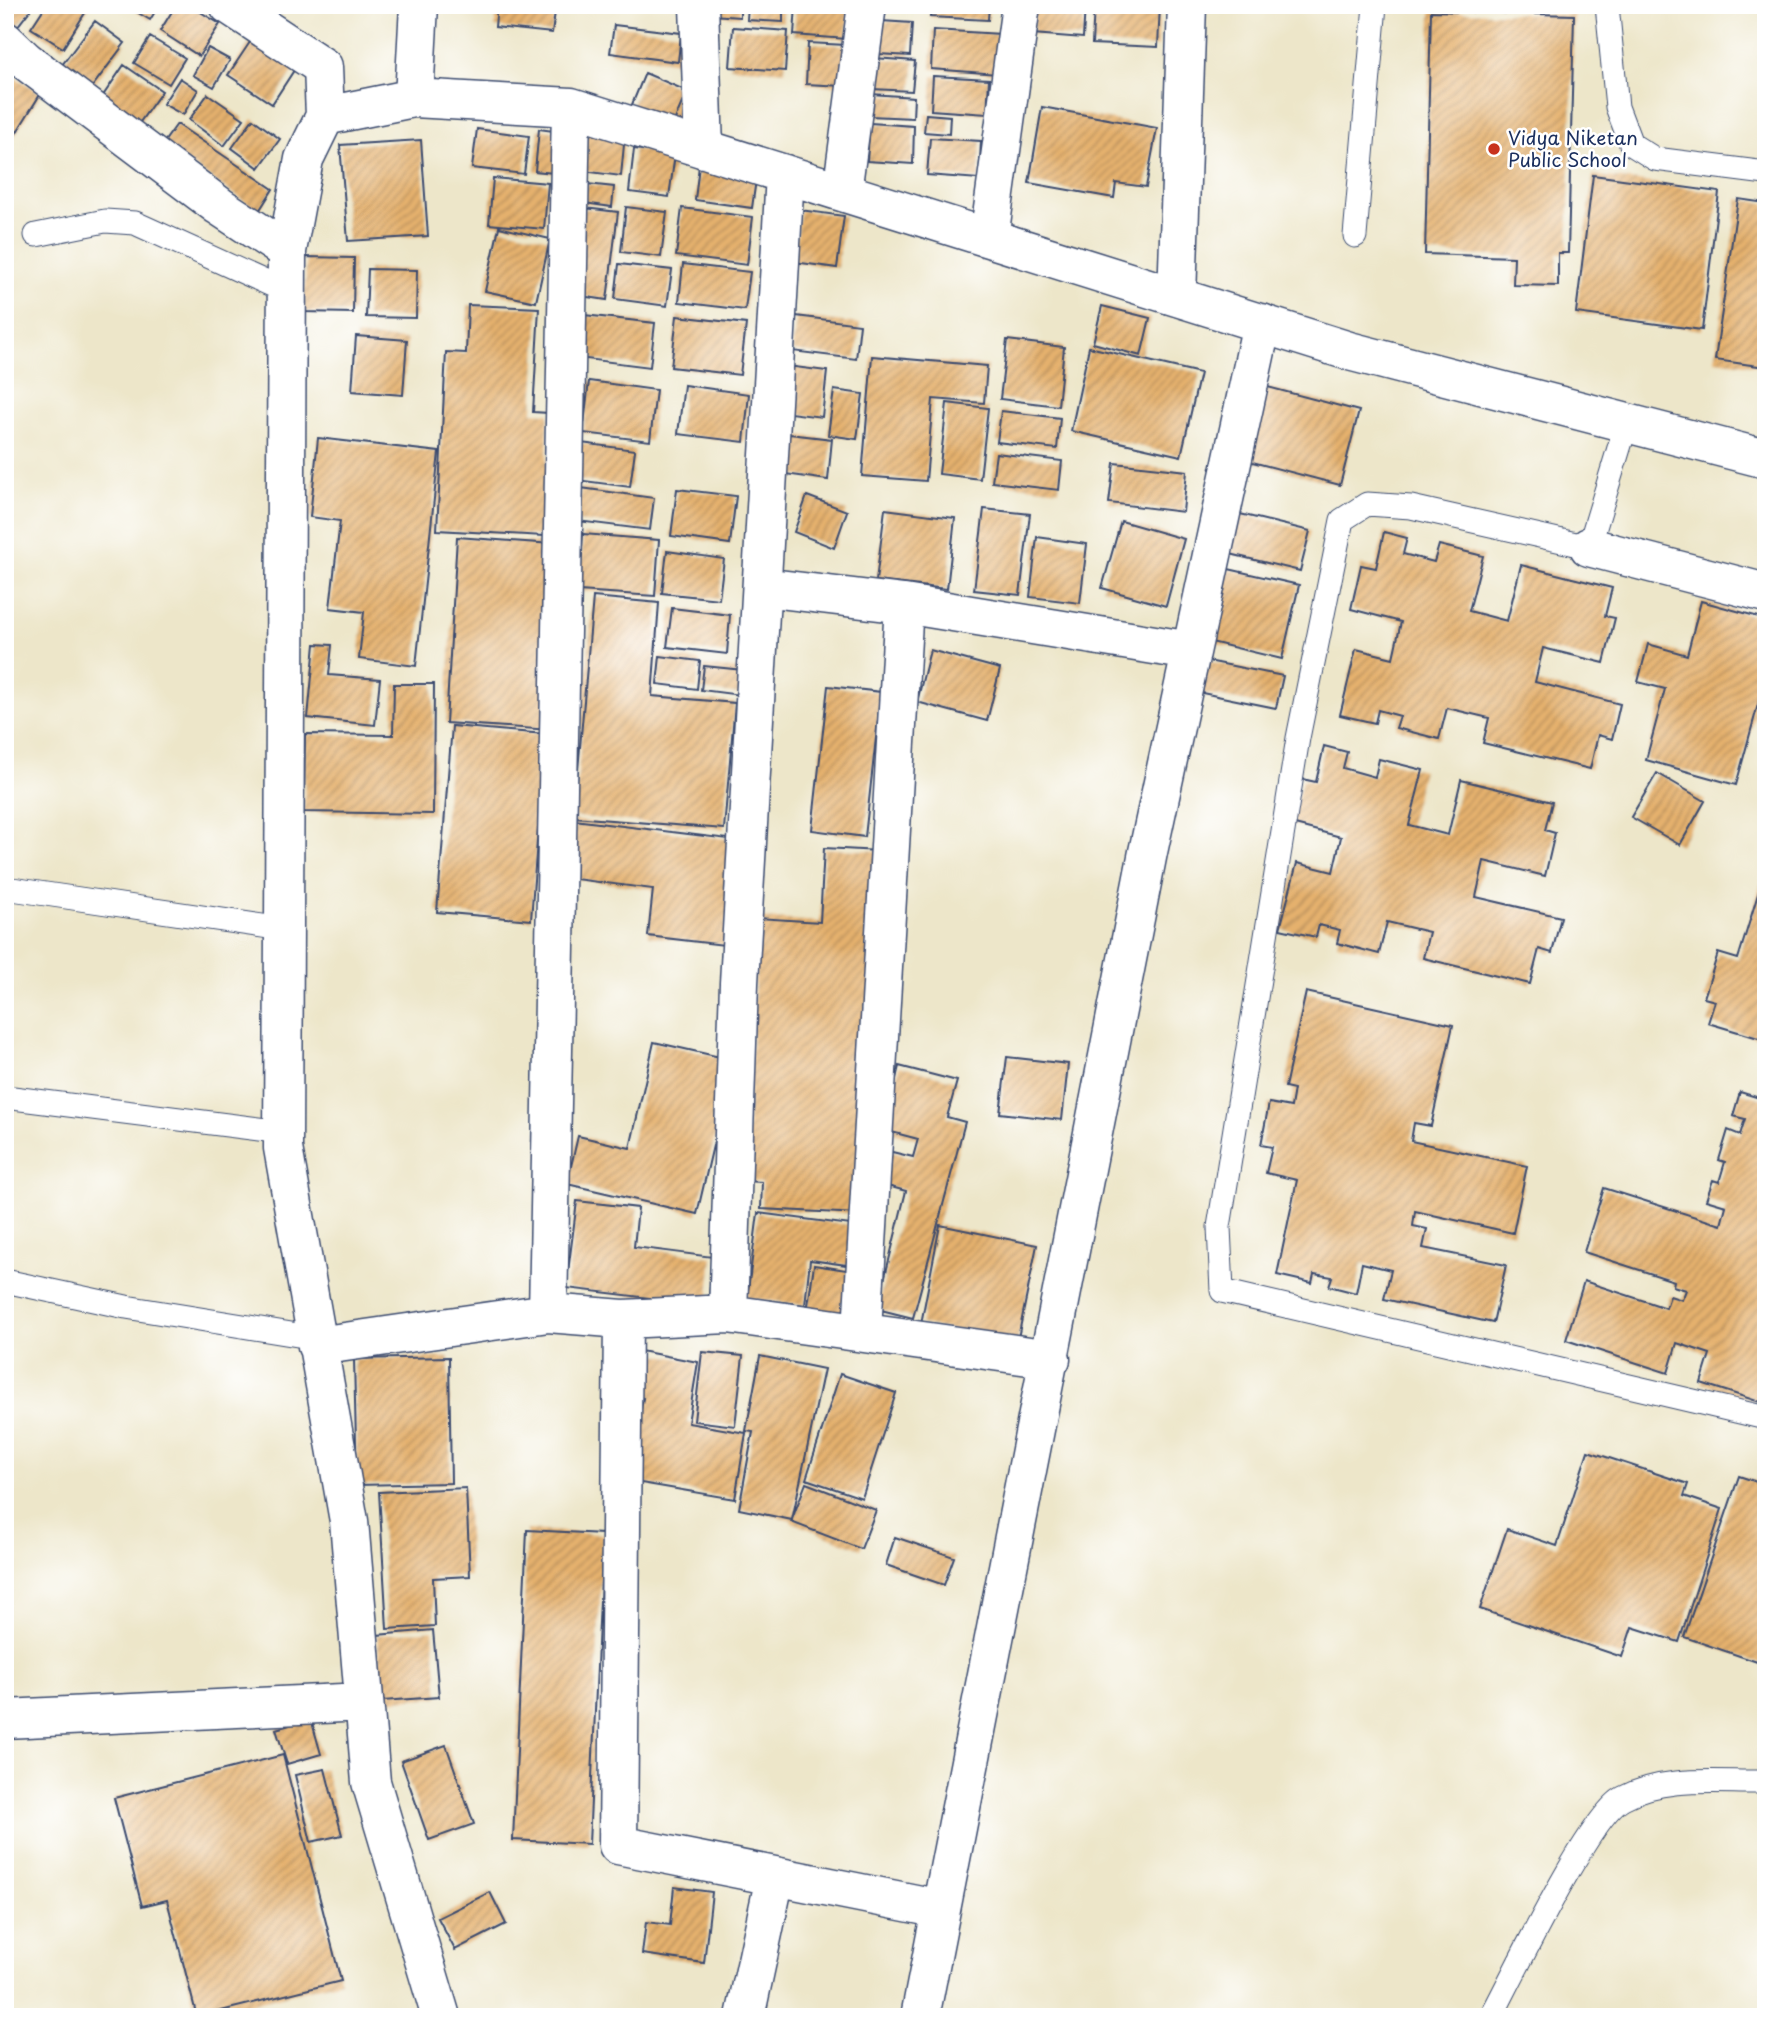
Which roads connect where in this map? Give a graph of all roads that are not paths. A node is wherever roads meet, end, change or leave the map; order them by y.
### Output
1 (419, 5) edge
2 (699, 5) edge
3 (867, 5) edge
4 (1021, 5) edge
5 (1187, 5) edge
6 (1375, 5) edge
7 (1607, 5) edge
8 (237, 7) edge
9 (5, 41) edge
10 (414, 98) junction
11 (571, 107) junction
12 (325, 116) junction
13 (704, 149) junction
14 (1766, 173) edge
15 (785, 174) junction
16 (842, 191) junction
17 (36, 234) dead end
18 (1355, 236) dead end
19 (989, 238) junction
20 (287, 251) junction
21 (285, 291) junction
22 (1177, 297) junction
23 (1262, 323) junction
24 (1626, 425) junction
25 (1766, 459) edge
26 (1589, 547) junction
27 (762, 587) junction
28 (1766, 593) edge
29 (904, 604) junction
30 (1191, 651) junction
31 (5, 888) edge
32 (283, 929) junction
33 (5, 1097) edge
34 (283, 1132) junction
35 (5, 1281) edge
36 (548, 1313) junction
37 (729, 1314) junction
38 (623, 1319) junction
39 (862, 1331) junction
40 (316, 1342) junction
41 (1051, 1359) junction
42 (1766, 1418) edge
43 (364, 1702) junction
44 (5, 1719) edge
45 (1766, 1782) edge
46 (775, 1877) junction
47 (941, 1909) junction
48 (441, 2017) edge
49 (745, 2017) edge
50 (920, 2017) edge
51 (1491, 2017) edge

1 - 10 street
2 - 13 street
3 - 16 street
4 - 19 street
5 - 22 street
6 - 18 lane
7 - 14 lane
8 - 12 street
9 - 20 street
10 - 11 street
10 - 12 street
11 - 13 street
11 - 36 street
12 - 20 street
13 - 15 street
15 - 16 street
15 - 27 street
16 - 19 street
17 - 21 lane
19 - 22 street
20 - 21 street
21 - 32 street
22 - 23 street
23 - 24 street
23 - 30 street
24 - 25 street
24 - 26 lane
26 - 28 street
26 - 42 lane
27 - 29 street
27 - 37 street
29 - 30 street
29 - 39 street
30 - 41 street
31 - 32 lane
32 - 34 street
33 - 34 lane
34 - 40 street
35 - 40 lane
36 - 38 street
36 - 40 street
37 - 38 street
37 - 39 street
38 - 46 street
39 - 41 street
40 - 43 street
41 - 47 street
43 - 44 street
43 - 48 street
45 - 51 lane
46 - 47 street
46 - 49 street
47 - 50 street

